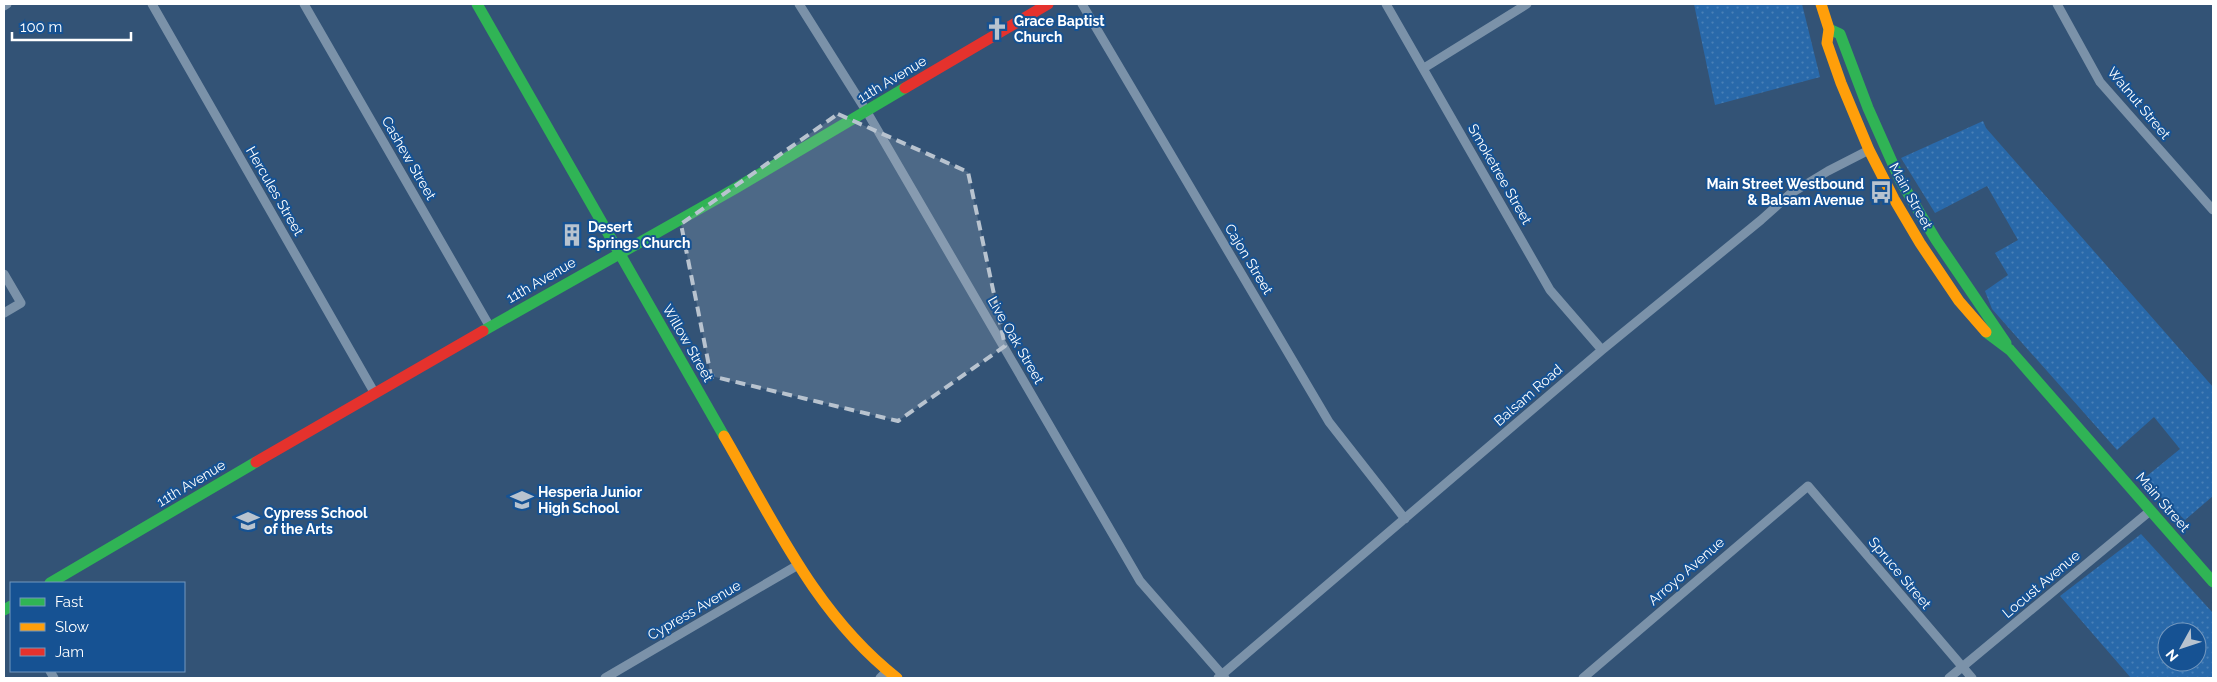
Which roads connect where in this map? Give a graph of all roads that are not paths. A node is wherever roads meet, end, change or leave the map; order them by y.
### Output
1 (7, 4) edge
2 (152, 4) edge
3 (304, 4) edge
4 (476, 4) edge
5 (799, 4) edge
6 (1048, 4) edge
7 (1082, 4) edge
8 (1386, 4) edge
9 (1527, 4) edge
10 (1821, 4) edge
11 (2057, 4) edge
12 (4, 6) edge
13 (1033, 8) edge
14 (1829, 29) junction
15 (1424, 68) junction
16 (867, 112) junction
17 (1869, 150) junction
18 (2213, 210) edge
19 (1926, 225) junction
20 (619, 252) junction
21 (4, 274) edge
22 (4, 313) edge
23 (490, 327) junction
24 (1602, 350) junction
25 (2011, 352) junction
26 (374, 392) junction
27 (1808, 486) joint
28 (2150, 511) junction
29 (1405, 519) junction
30 (798, 565) junction
31 (52, 582) edge
32 (2213, 582) edge
33 (1962, 667) junction
34 (883, 674) edge
35 (1222, 677) edge
36 (605, 678) edge
37 (897, 678) edge
38 (1583, 678) edge
39 (1948, 678) edge
40 (1972, 678) edge

1 - 12 street
2 - 26 street, Hercules Street
3 - 23 street, Cashew Street
4 - 20 main road, Willow Street
5 - 16 street, Live Oak Street
6 - 13 main road, 11th Avenue
7 - 29 street, Cajon Street
8 - 15 street, Smoketree Street
9 - 15 street
10 - 14 main road, Main Street
11 - 18 street, Walnut Street
13 - 16 main road, 11th Avenue
14 - 17 main road, Main Street
14 - 19 main road, Main Street
15 - 24 street, Smoketree Street
16 - 20 main road, 11th Avenue
16 - 35 street, Live Oak Street
17 - 19 main road
17 - 24 street, Balsam Road
17 - 25 main road, Main Street
19 - 25 main road, Main Street
20 - 23 main road, 11th Avenue
20 - 30 main road, Willow Street
21 - 22 street
23 - 26 main road, 11th Avenue
24 - 29 street, Balsam Road
25 - 28 main road, Main Street
26 - 31 main road, 11th Avenue
27 - 33 street, Spruce Street
27 - 38 street, Arroyo Avenue
28 - 32 main road, Main Street
28 - 33 street, Locust Avenue
29 - 35 street, Balsam Road
30 - 34 main road, Willow Street
30 - 36 street, Cypress Avenue
33 - 39 street, Locust Avenue
33 - 40 street, Spruce Street
34 - 37 main road, Willow Street

